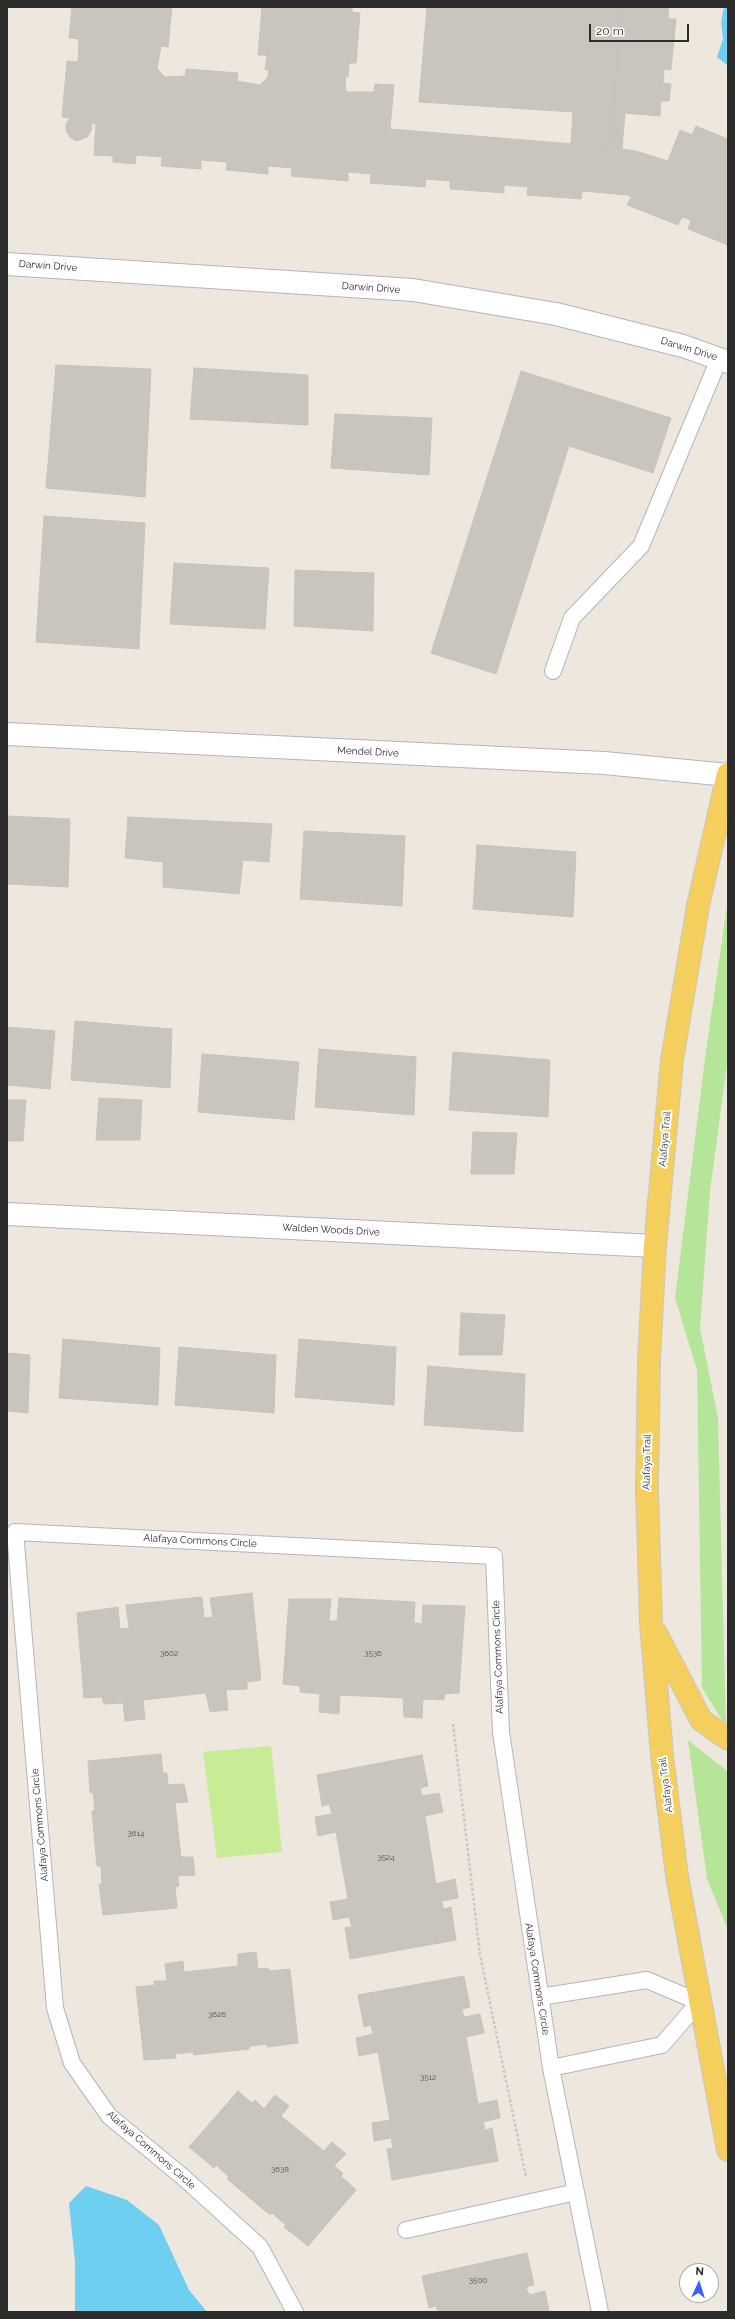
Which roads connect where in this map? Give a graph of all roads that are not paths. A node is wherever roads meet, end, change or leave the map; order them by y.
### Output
1 (7, 264) edge
2 (724, 360) edge
3 (553, 670) dead end
4 (7, 734) edge
5 (728, 775) edge
6 (7, 1214) edge
7 (655, 1246) junction
8 (651, 1623) junction
9 (728, 1739) edge
10 (540, 1997) junction
11 (699, 2002) junction
12 (551, 2068) junction
13 (728, 2150) edge
14 (576, 2192) junction
15 (406, 2230) dead end
16 (295, 2312) edge
17 (600, 2312) edge

1 - 2 street, Darwin Drive
2 - 3 lane
4 - 5 street, Mendel Drive
5 - 7 main road, Alafaya Trail
6 - 7 street, Walden Woods Drive
7 - 8 main road, Alafaya Trail
8 - 9 main road
8 - 11 main road, Alafaya Trail
10 - 11 lane
10 - 12 lane, Alafaya Commons Circle
10 - 16 lane, Alafaya Commons Circle
11 - 12 lane
11 - 13 main road, Alafaya Trail
12 - 14 lane, Alafaya Commons Circle
14 - 15 lane
14 - 17 lane, Alafaya Commons Circle

